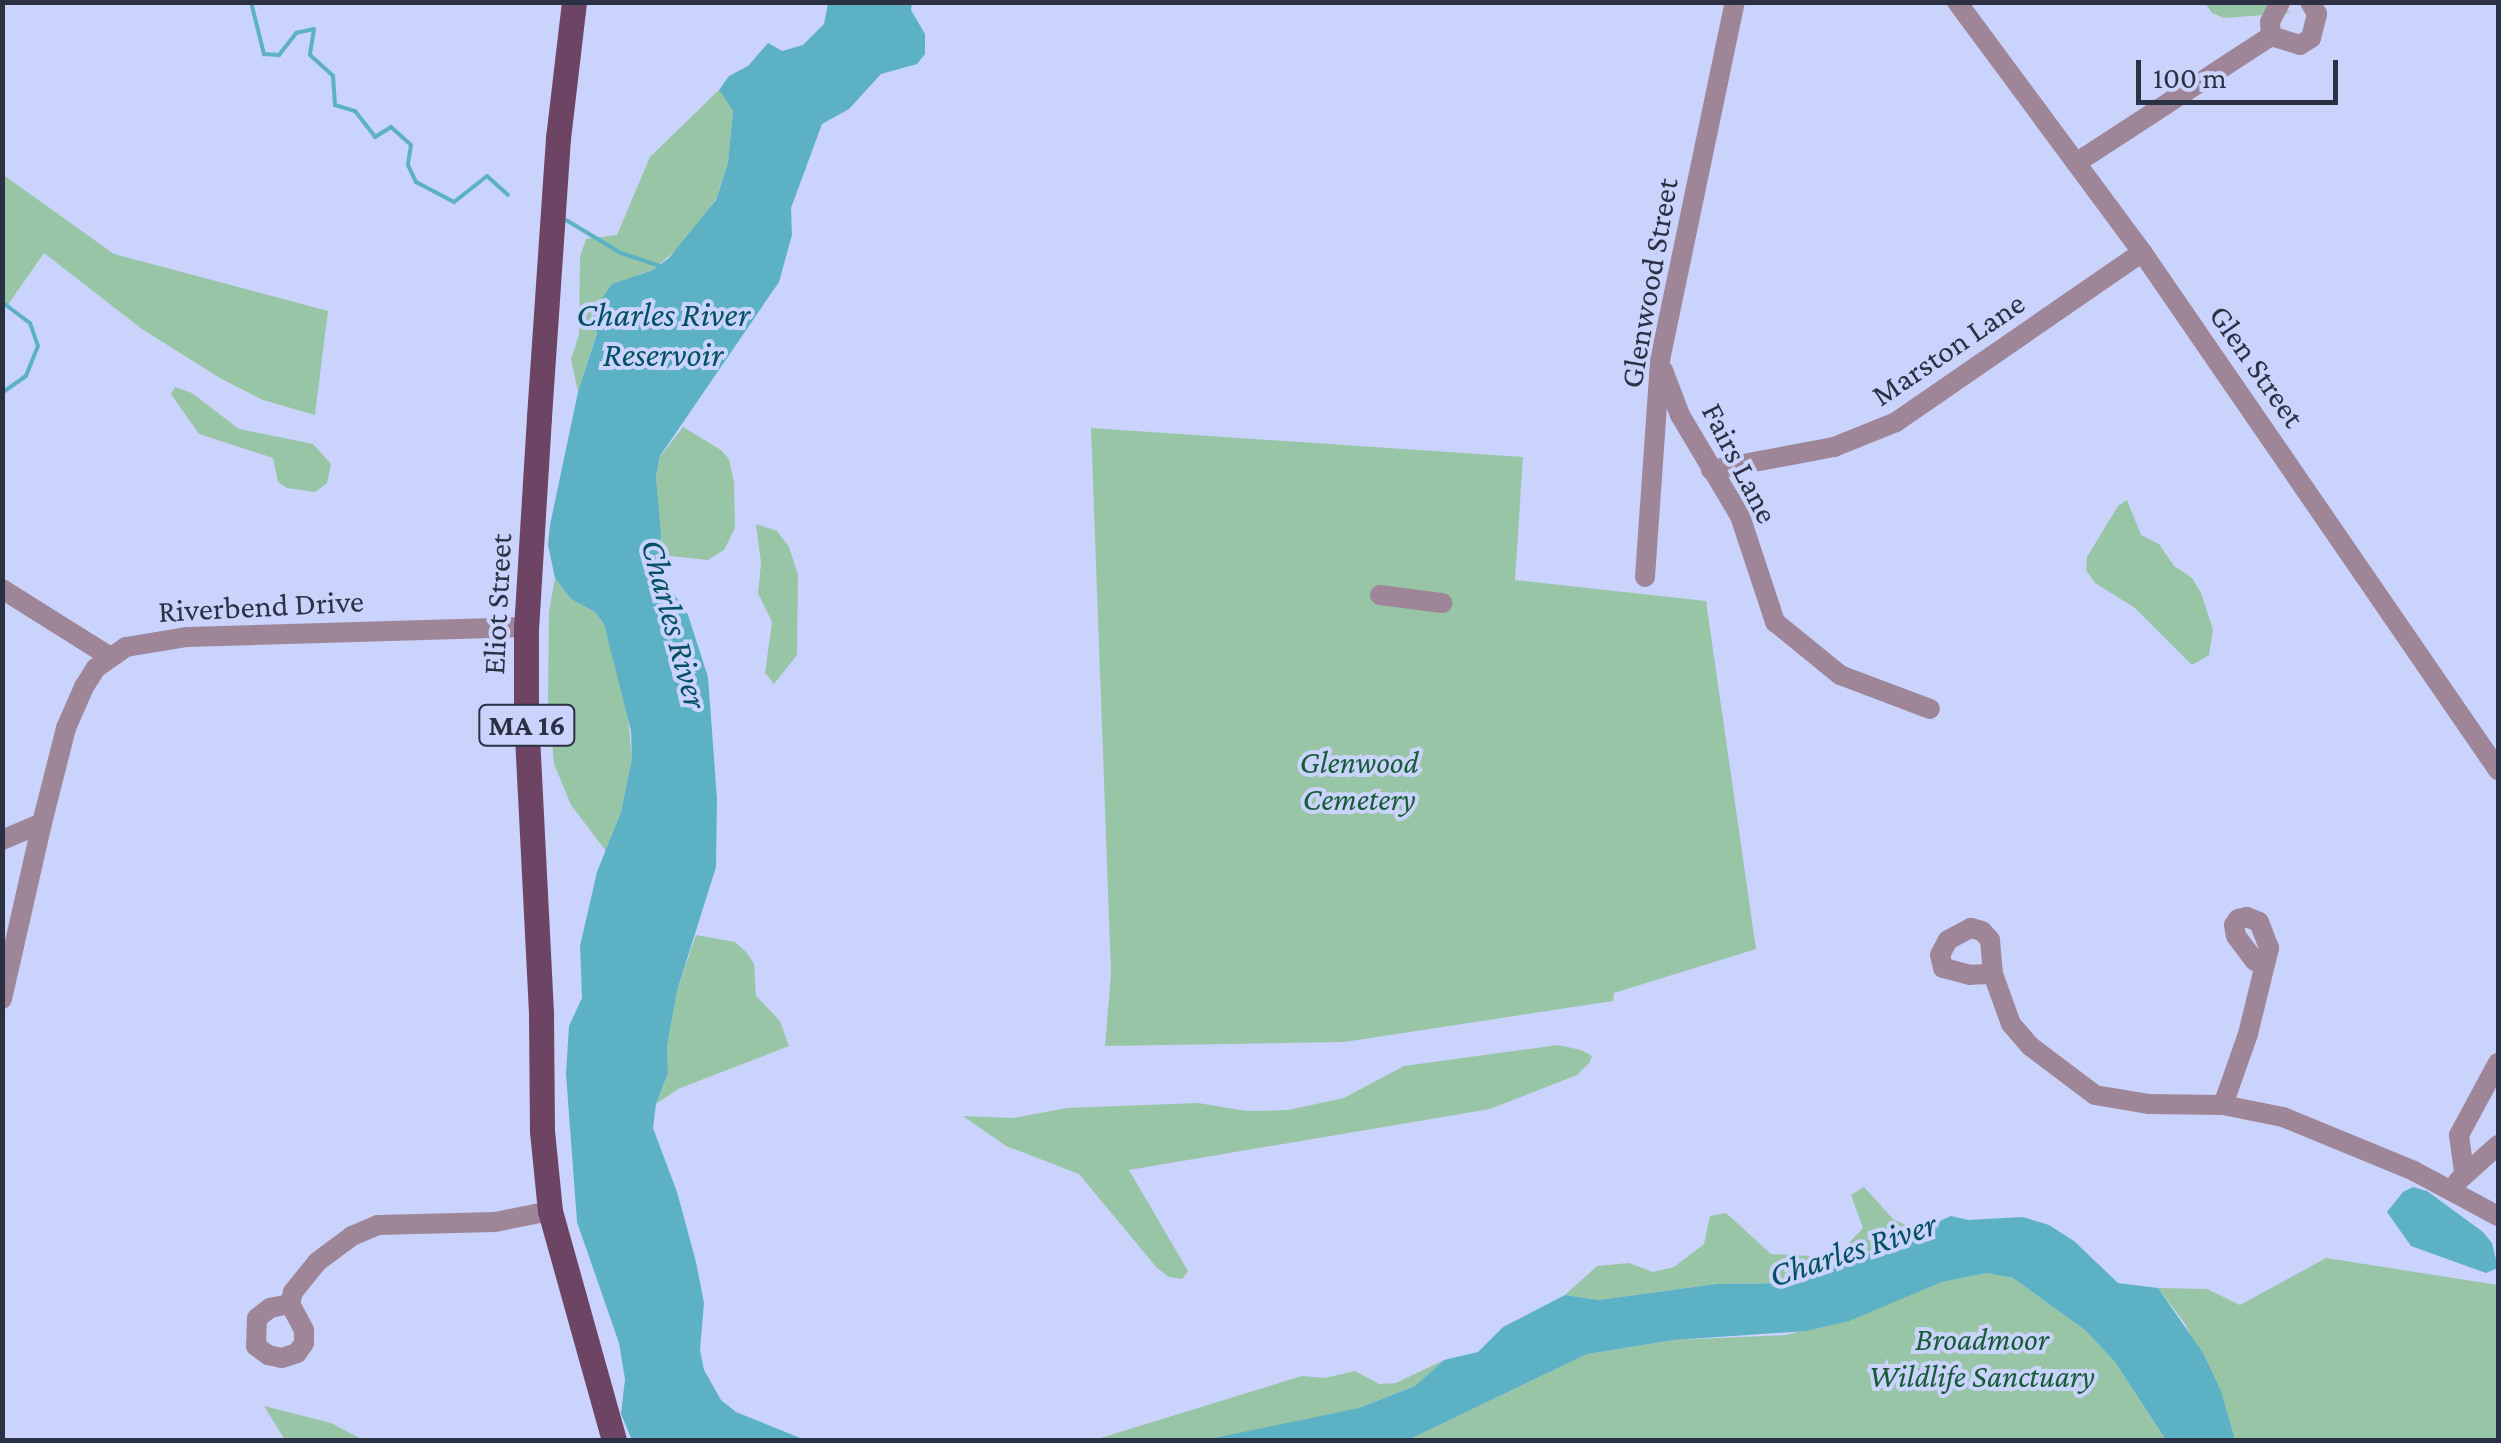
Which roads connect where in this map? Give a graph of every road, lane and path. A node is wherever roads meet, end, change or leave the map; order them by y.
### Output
1 (574, 2) edge
2 (1735, 2) edge
3 (1957, 2) edge
4 (2280, 2) edge
5 (2310, 2) edge
6 (2271, 36) junction
7 (2076, 163) junction
8 (2142, 252) junction
9 (1660, 360) junction
10 (1711, 470) junction
11 (1646, 577) dead end
12 (2, 590) edge
13 (1380, 595) dead end
14 (1442, 603) dead end
15 (526, 627) junction
16 (109, 656) junction
17 (1930, 709) dead end
18 (2498, 770) edge
19 (42, 824) junction
20 (2, 840) edge
21 (2265, 962) dead end
22 (1992, 974) dead end
23 (2, 999) edge
24 (2498, 1063) edge
25 (2223, 1105) junction
26 (2498, 1145) edge
27 (2464, 1171) junction
28 (2451, 1191) junction
29 (550, 1211) junction
30 (2498, 1216) edge
31 (290, 1304) dead end
32 (614, 1440) edge

1 - 15 main road, Eliot Street / MA 16
2 - 9 street, Glenwood Street
3 - 7 street, Glen Street
4 - 6 street
5 - 6 street
6 - 7 street
7 - 8 street, Glen Street
8 - 10 street, Marston Lane
8 - 18 street, Glen Street
9 - 10 street, Fairs Lane
9 - 11 street, Glenwood Street
10 - 17 street, Fairs Lane
12 - 16 street
13 - 14 street
15 - 16 street, Riverbend Drive
15 - 29 main road, Eliot Street / MA 16
16 - 19 street
19 - 20 street
19 - 23 street
21 - 25 street
22 - 25 street
24 - 27 street
25 - 28 street
26 - 27 street
27 - 28 street
28 - 30 street
29 - 31 street
29 - 32 main road, Eliot Street / MA 16

